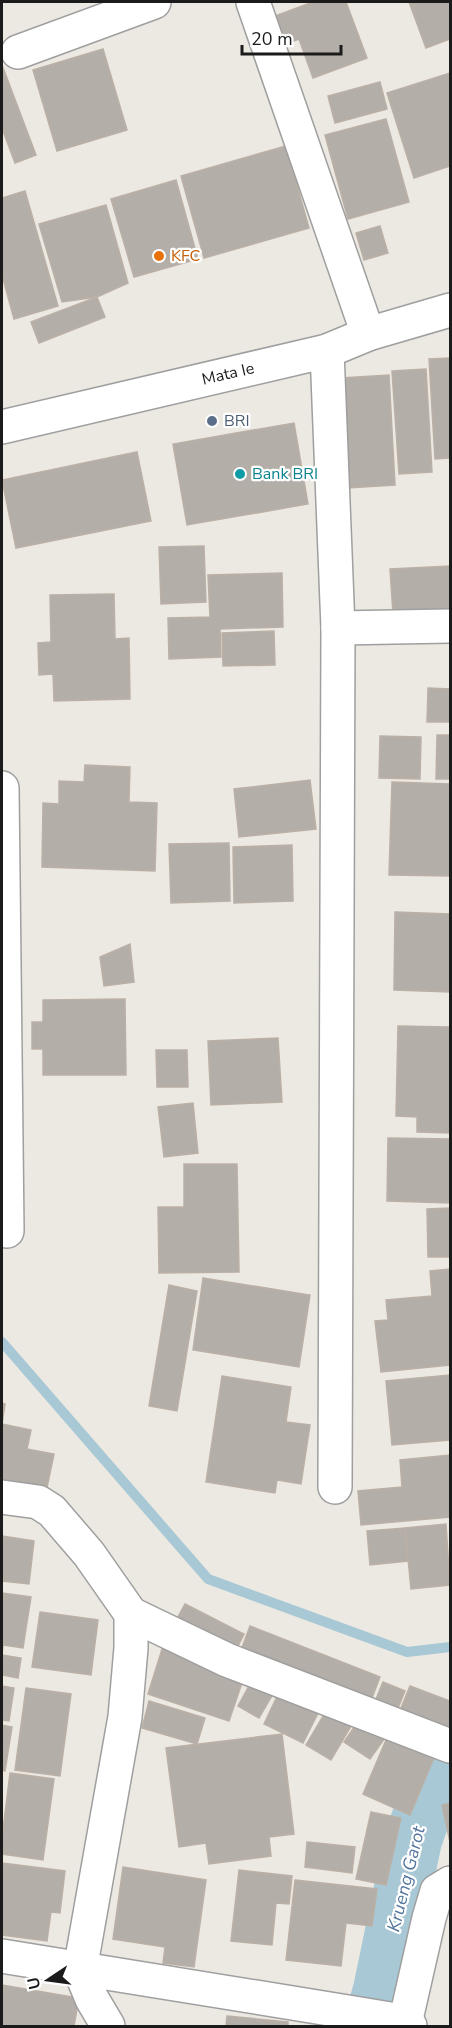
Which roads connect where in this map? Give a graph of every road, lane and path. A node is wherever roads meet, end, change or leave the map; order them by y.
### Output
1 (154, 2) edge
2 (253, 2) edge
3 (18, 52) dead end
4 (450, 310) edge
5 (369, 334) junction
6 (327, 351) junction
7 (2, 427) edge
8 (450, 626) edge
9 (338, 628) junction
10 (2, 788) edge
11 (7, 1231) dead end
12 (335, 1487) dead end
13 (2, 1497) edge
14 (131, 1614) junction
15 (444, 1744) edge
16 (450, 1883) edge
17 (2, 1956) edge
18 (80, 1970) junction
19 (404, 2022) edge
20 (108, 2026) edge

1 - 3 street
2 - 5 street
4 - 5 street, Mata Ie
5 - 6 street, Mata Ie
6 - 7 street, Mata Ie
6 - 9 street
8 - 9 street
9 - 12 street
10 - 11 street
13 - 14 street
14 - 15 street
14 - 18 street
16 - 19 street
17 - 18 street
18 - 19 street
18 - 20 street

